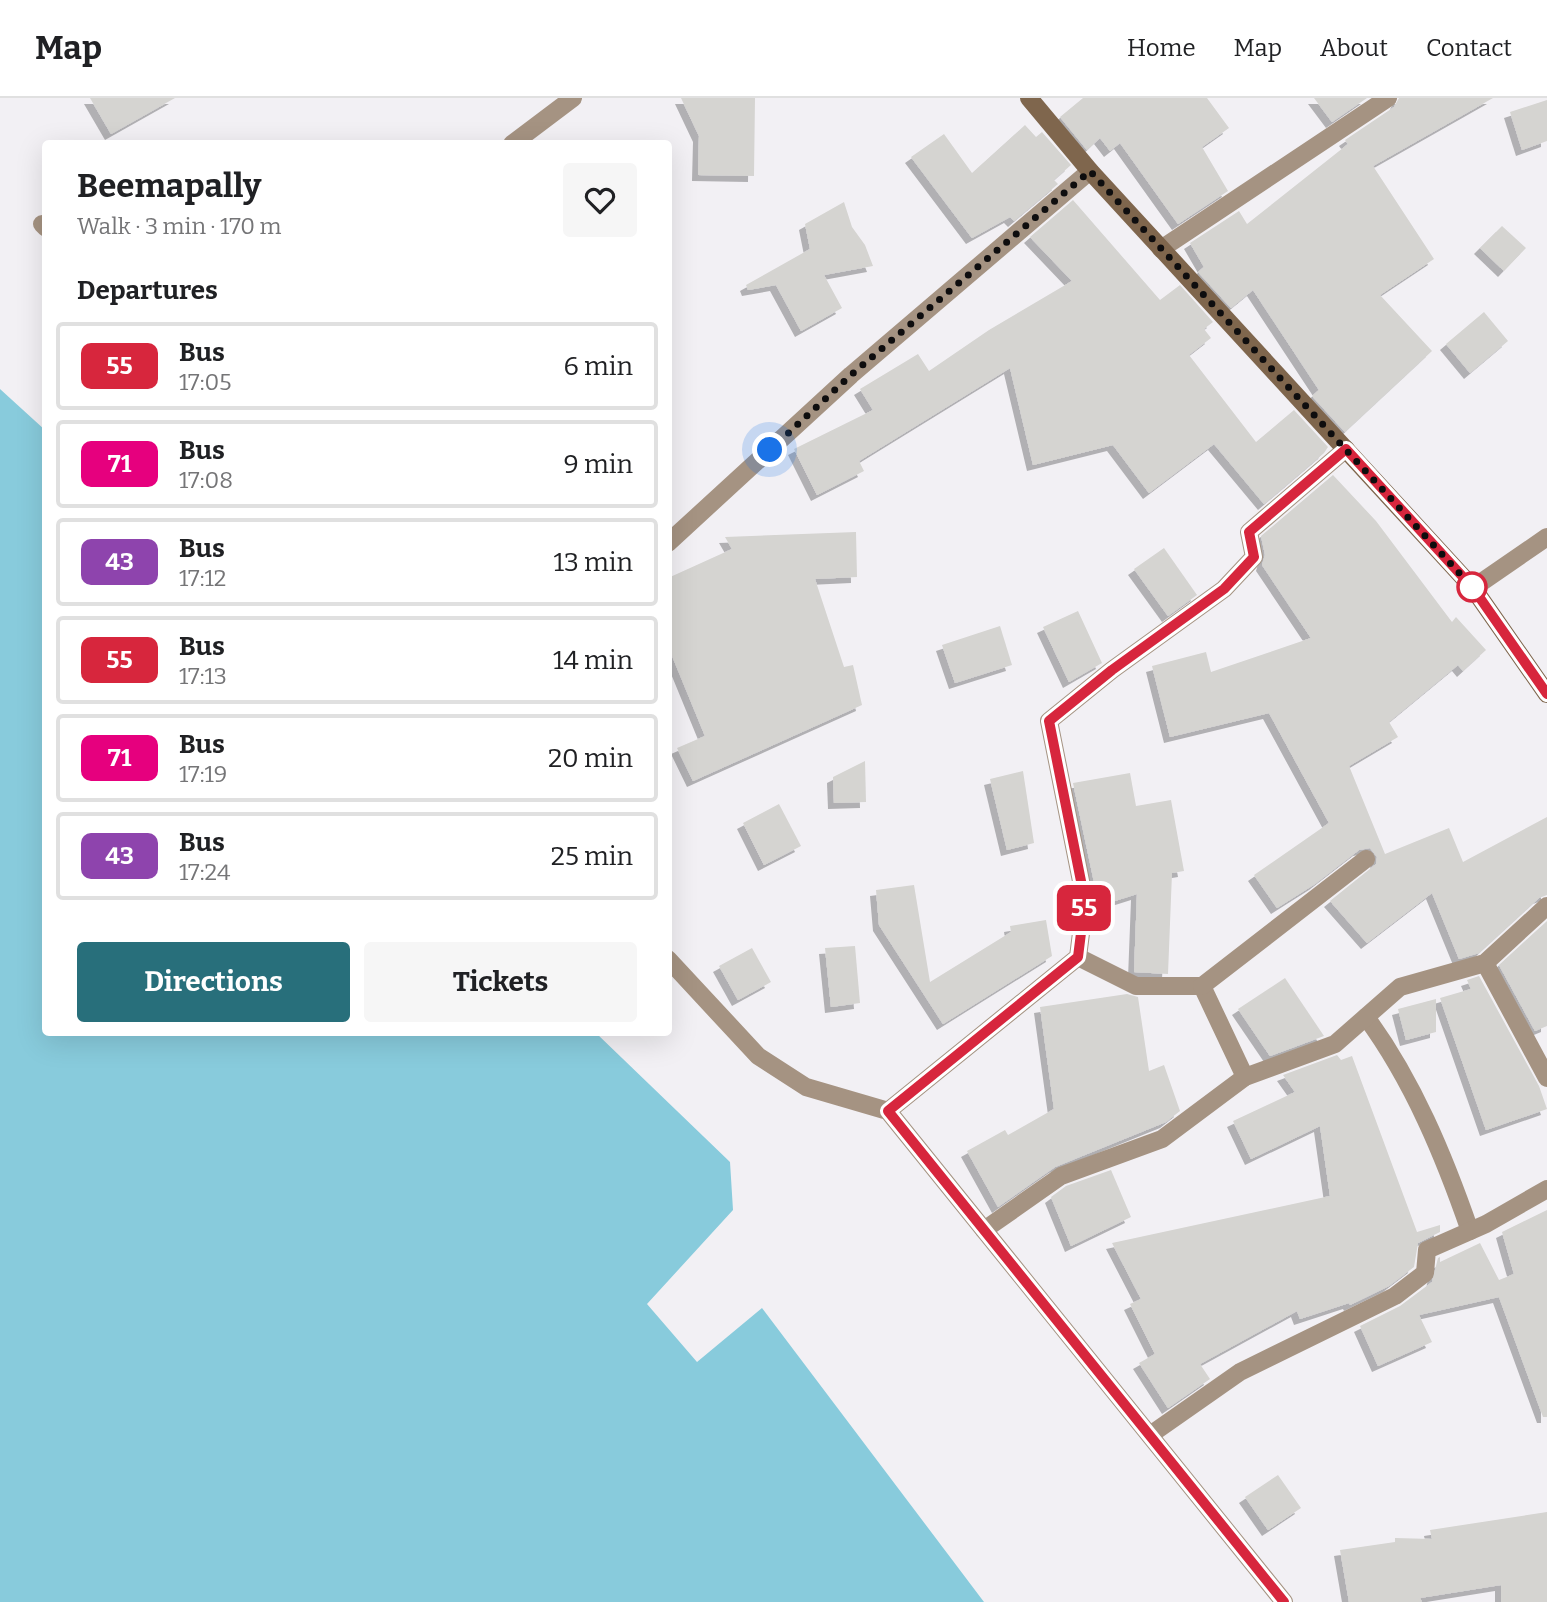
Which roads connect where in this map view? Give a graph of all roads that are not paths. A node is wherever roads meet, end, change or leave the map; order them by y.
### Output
1 (573, 98) edge
2 (1029, 98) edge
3 (1388, 98) edge
4 (517, 140) edge
5 (1090, 171) junction
6 (1161, 249) junction
7 (1346, 449) junction
8 (1547, 537) edge
9 (672, 539) edge
10 (1473, 588) junction
11 (1547, 694) edge
12 (1366, 859) dead end
13 (1547, 906) edge
14 (1078, 957) junction
15 (1485, 962) junction
16 (672, 963) edge
17 (1202, 986) junction
18 (1366, 1017) junction
19 (1245, 1077) junction
20 (1547, 1078) edge
21 (888, 1111) junction
22 (1547, 1189) edge
23 (984, 1230) junction
24 (1470, 1231) junction
25 (1150, 1435) junction
26 (1284, 1602) edge

1 - 4 street
2 - 5 main road
3 - 6 street
5 - 6 main road
5 - 9 street
6 - 7 main road
7 - 10 main road
7 - 14 street
8 - 10 street
10 - 11 main road
12 - 17 street
13 - 15 street
14 - 17 street
14 - 21 street
15 - 18 street
15 - 20 street
16 - 21 street
17 - 19 street
18 - 19 street
18 - 24 street
19 - 23 street
21 - 23 street
22 - 24 street
23 - 25 street
24 - 25 street
25 - 26 street

